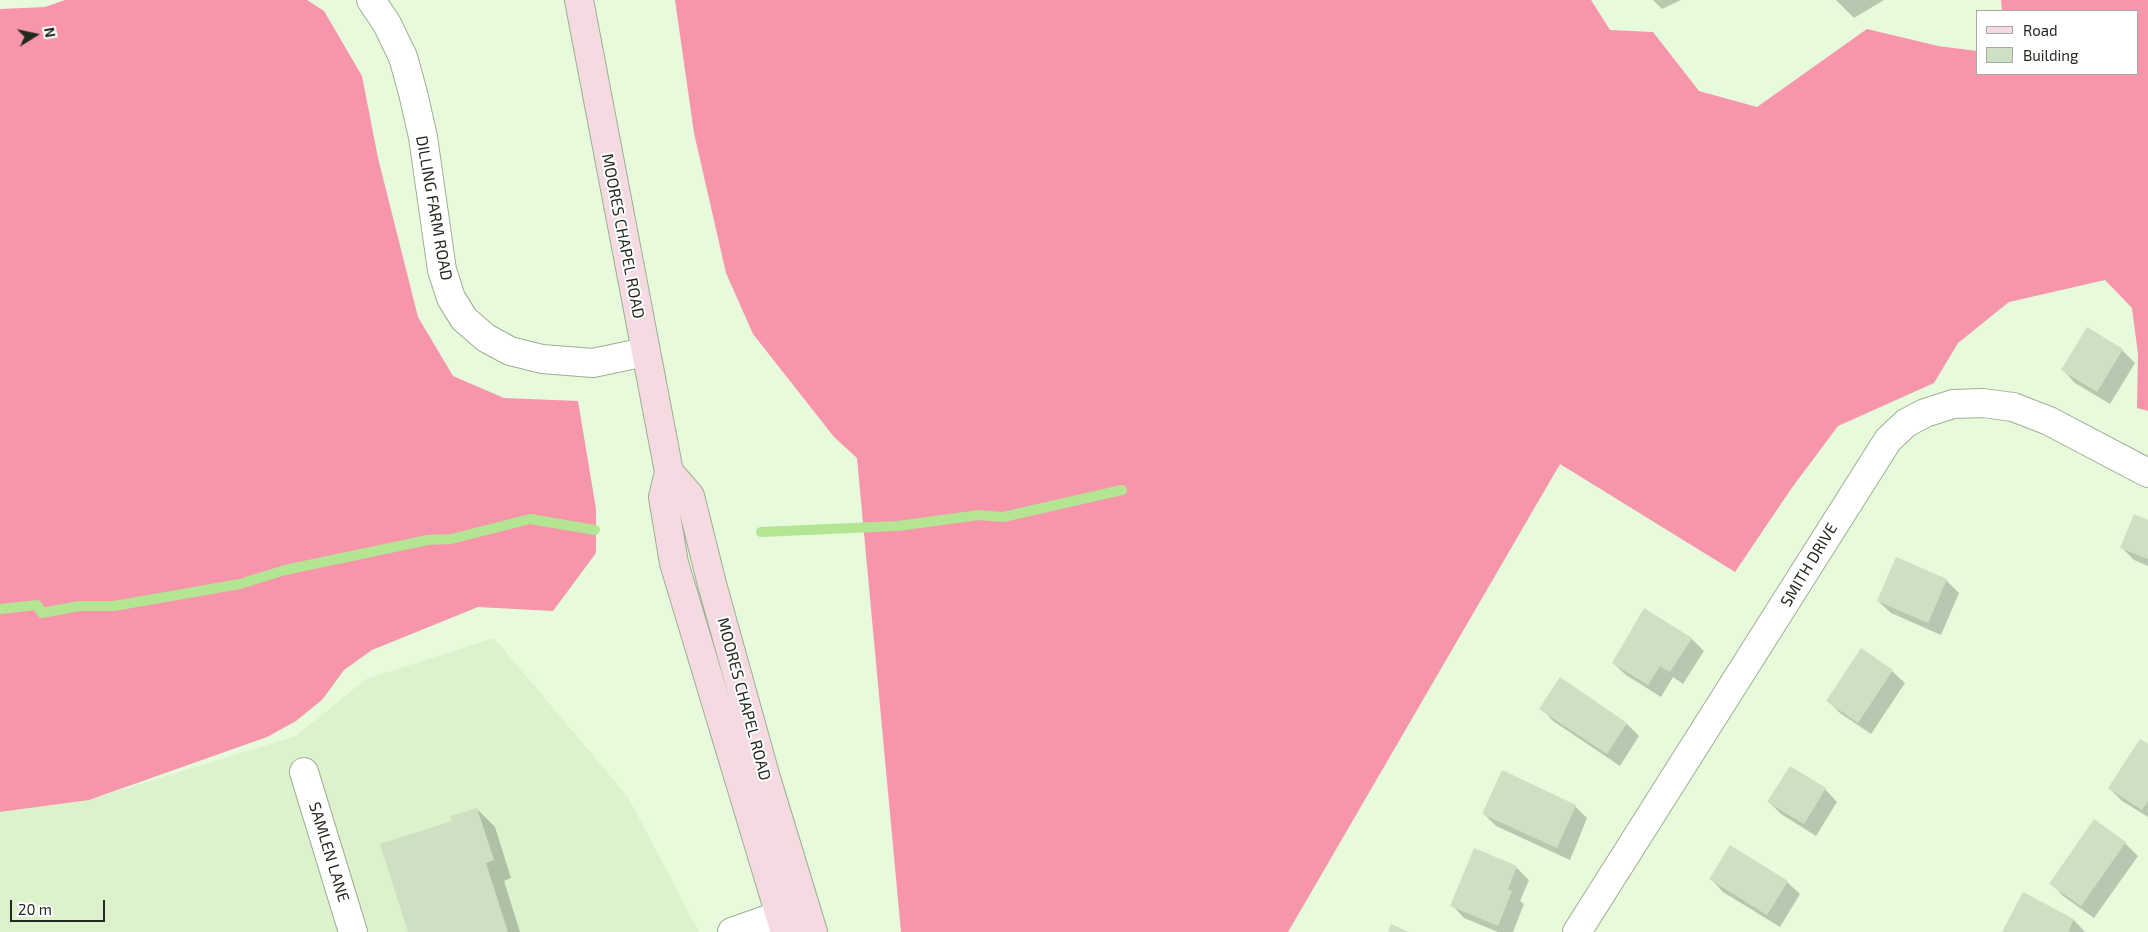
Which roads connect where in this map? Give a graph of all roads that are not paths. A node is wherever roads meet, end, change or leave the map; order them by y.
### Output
1 (371, 0) edge
2 (579, 0) edge
3 (645, 352) junction
4 (668, 472) junction
5 (2148, 473) edge
6 (304, 772) dead end
7 (782, 924) edge
8 (353, 932) edge
9 (732, 932) edge
10 (812, 932) edge
11 (1577, 932) edge

1 - 3 street, DILLING FARM ROAD
2 - 3 main road, MOORES CHAPEL ROAD
3 - 4 main road, MOORES CHAPEL ROAD
4 - 7 main road, MOORES CHAPEL ROAD
4 - 10 main road, MOORES CHAPEL ROAD
5 - 11 street, SMITH DRIVE
6 - 8 street, SAMLEN LANE
7 - 9 street

